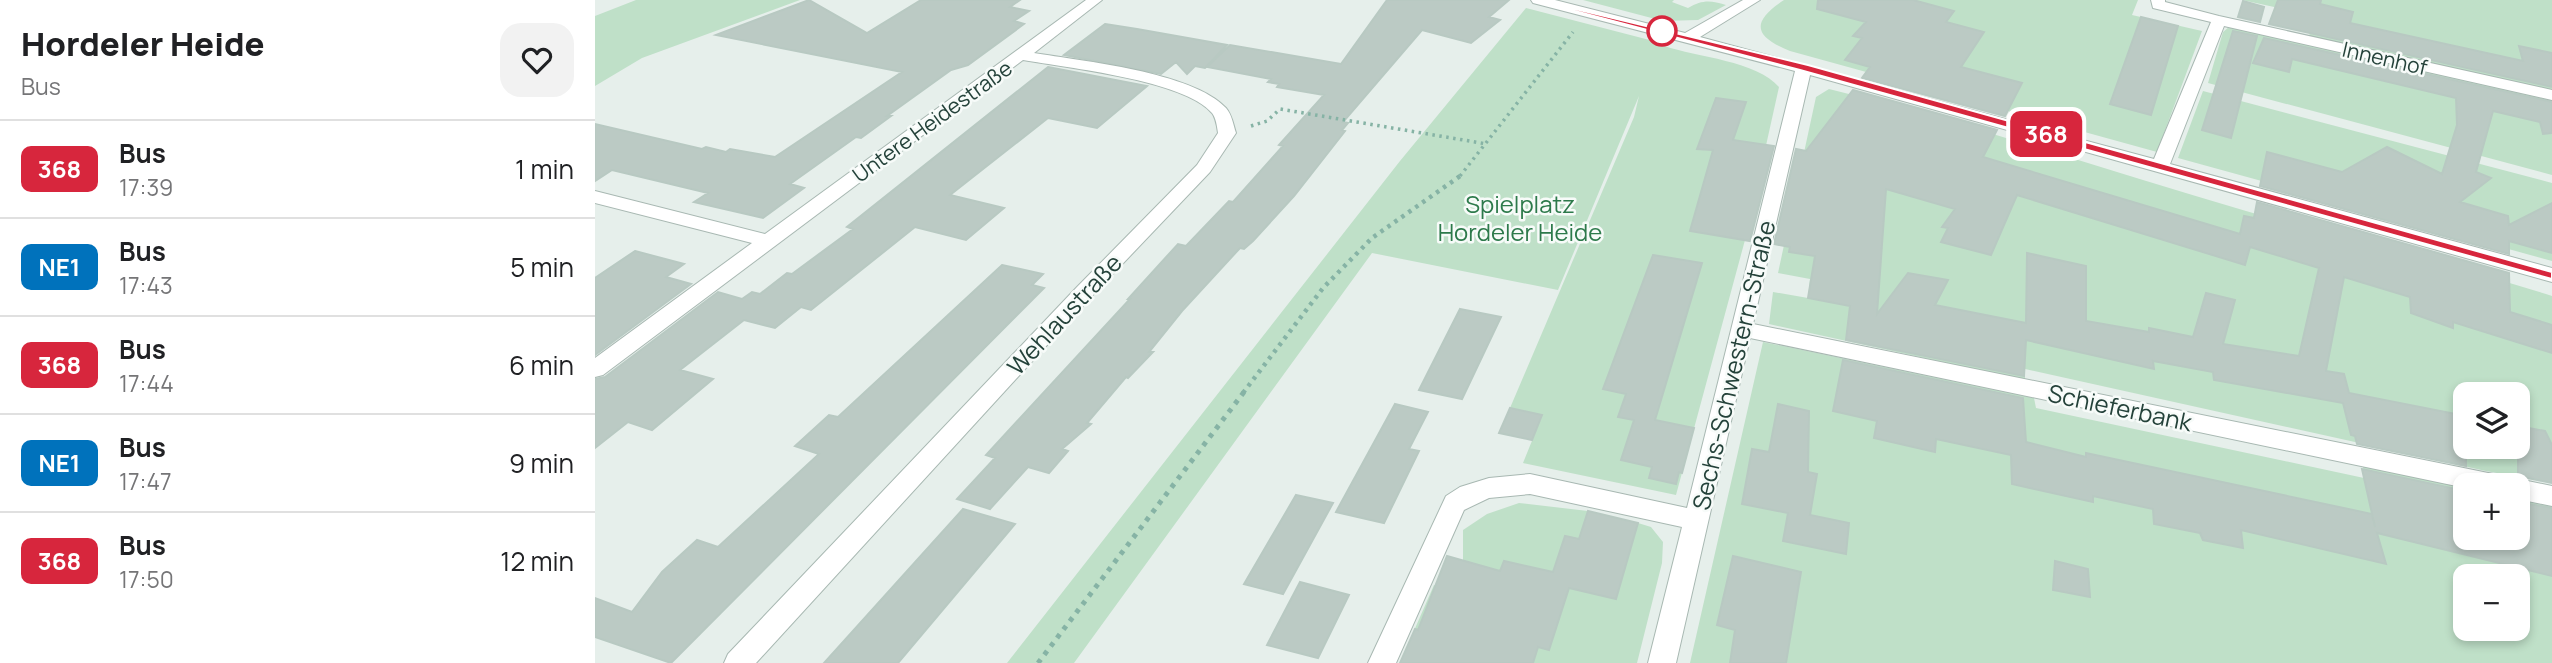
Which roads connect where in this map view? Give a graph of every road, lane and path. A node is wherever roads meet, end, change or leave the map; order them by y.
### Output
1 (1095, 0) edge
2 (1538, 0) edge
3 (1753, 0) edge
4 (2158, 0) edge
5 (1590, 13) junction
6 (2219, 20) junction
7 (1689, 37) junction
8 (1020, 55) junction
9 (1804, 68) junction
10 (2552, 95) edge
11 (1227, 133) junction
12 (1487, 144) junction
13 (2160, 166) junction
14 (595, 197) edge
15 (768, 241) junction
16 (2552, 275) edge
17 (1742, 329) junction
18 (595, 369) edge
19 (2453, 476) edge
20 (2530, 491) edge
21 (2552, 496) edge
22 (1696, 520) junction
23 (738, 663) edge
24 (1038, 663) edge
25 (1382, 663) edge
26 (1662, 663) edge

1 - 8 street, Untere Heidestraße
2 - 5 street
3 - 7 street
4 - 6 street, Innenhof
5 - 7 street
5 - 12 path
6 - 10 street, Innenhof
6 - 13 street
7 - 9 street
8 - 11 street
8 - 15 street, Untere Heidestraße
9 - 13 street
9 - 17 street, Sechs-Schwestern-Straße
11 - 12 path
11 - 23 street, Wehlaustraße
12 - 24 path
13 - 16 street
14 - 15 street
15 - 18 street, Untere Heidestraße
17 - 19 street, Schieferbank
17 - 22 street, Sechs-Schwestern-Straße
20 - 21 street
22 - 25 street
22 - 26 street, Sechs-Schwestern-Straße

